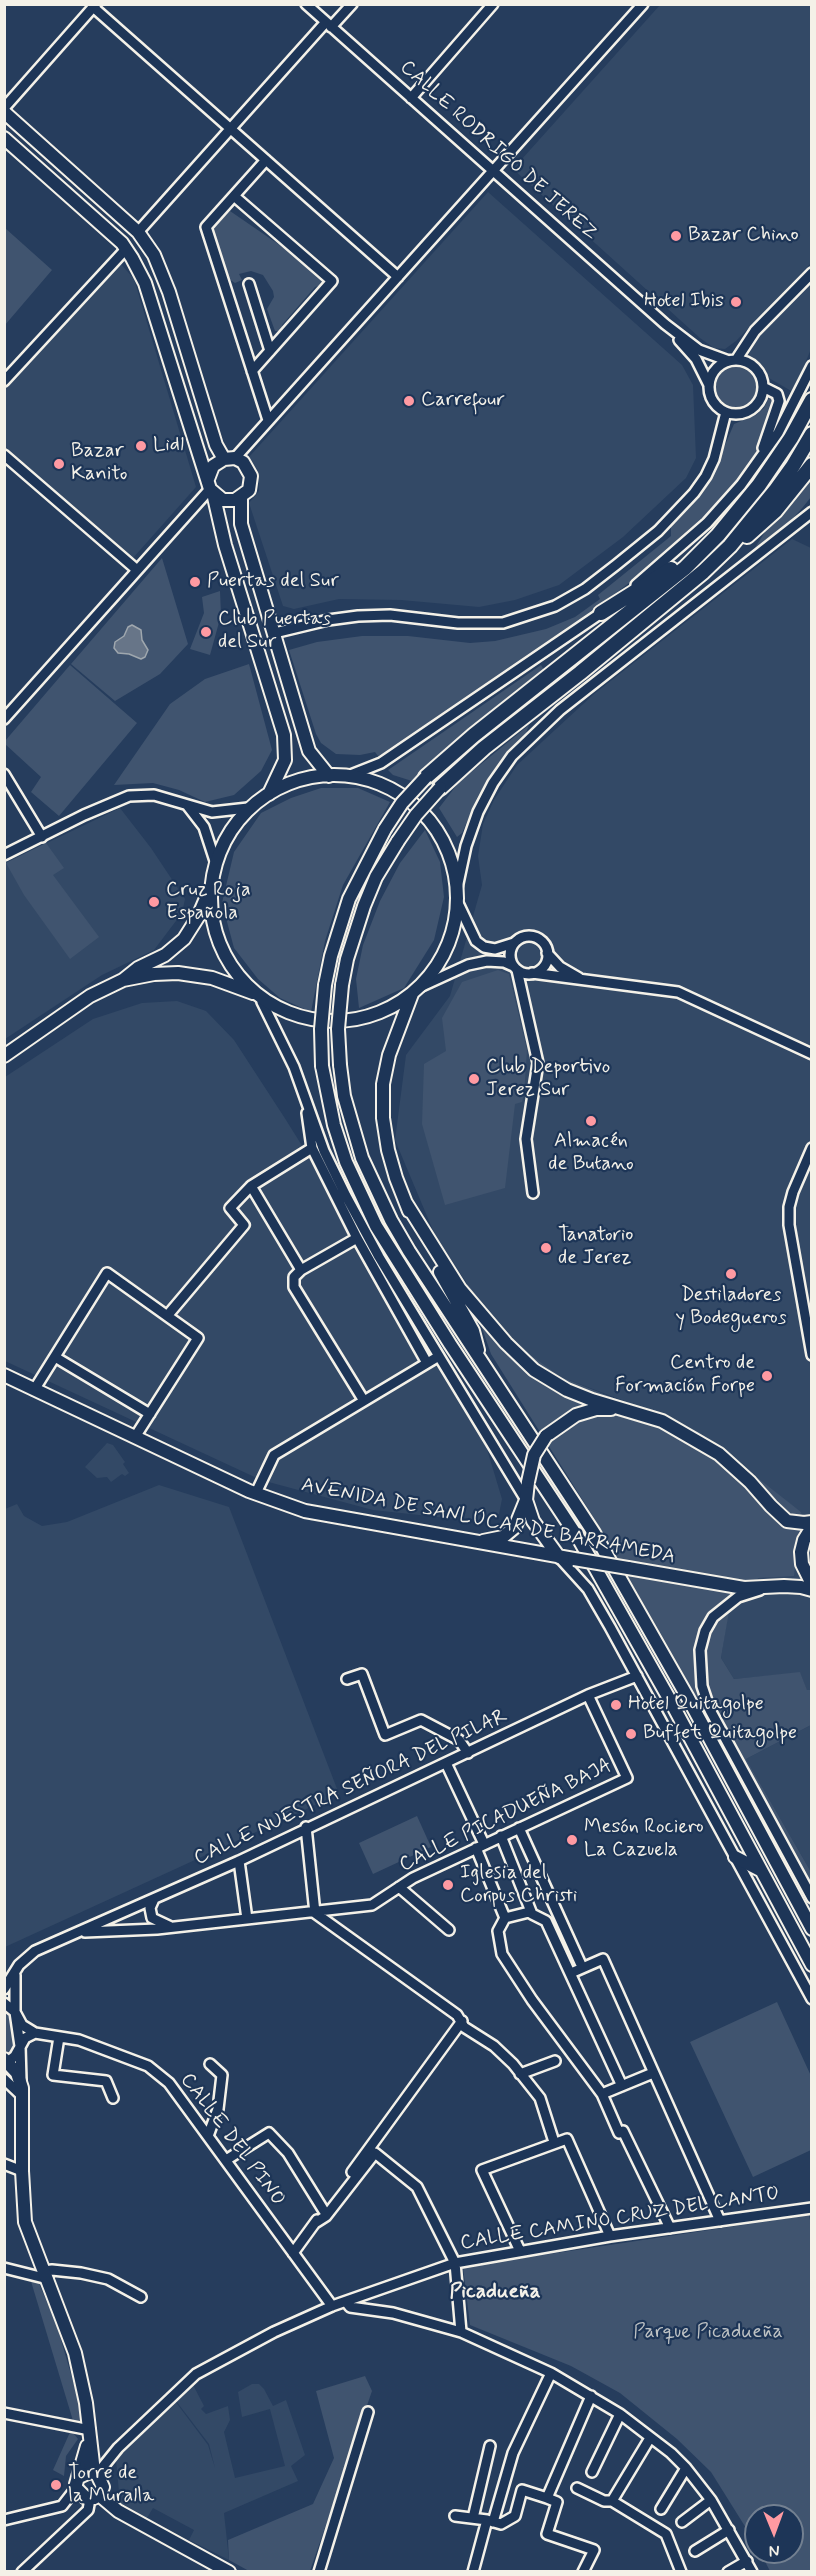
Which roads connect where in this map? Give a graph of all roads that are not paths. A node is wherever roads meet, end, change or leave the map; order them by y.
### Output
1 (306, 4) edge
2 (352, 4) edge
3 (493, 4) edge
4 (643, 4) edge
5 (94, 6) edge
6 (329, 24) junction
7 (411, 98) junction
8 (4, 110) edge
9 (231, 129) junction
10 (4, 138) edge
11 (266, 160) junction
12 (494, 172) junction
13 (234, 196) junction
14 (138, 232) junction
15 (126, 249) junction
16 (812, 273) edge
17 (398, 277) junction
18 (249, 284) dead end
19 (665, 324) junction
20 (270, 351) junction
21 (732, 361) junction
22 (812, 366) edge
23 (252, 371) junction
24 (4, 381) edge
25 (709, 386) junction
26 (763, 387) junction
27 (812, 400) edge
28 (726, 412) junction
29 (268, 420) junction
30 (812, 434) edge
31 (4, 455) edge
32 (230, 458) junction
33 (758, 462) junction
34 (812, 465) edge
35 (210, 487) junction
36 (241, 498) junction
37 (812, 512) edge
38 (718, 535) junction
39 (730, 546) junction
40 (137, 570) junction
41 (601, 614) junction
42 (274, 633) junction
43 (4, 719) edge
44 (4, 774) edge
45 (329, 776) junction
46 (348, 776) junction
47 (426, 777) joint
48 (440, 788) joint
49 (269, 794) junction
50 (187, 805) junction
51 (248, 808) junction
52 (42, 837) junction
53 (4, 855) edge
54 (216, 864) junction
55 (212, 886) junction
56 (457, 895) junction
57 (514, 944) junction
58 (547, 953) junction
59 (515, 968) junction
60 (530, 974) junction
61 (581, 979) junction
62 (123, 980) junction
63 (520, 985) junction
64 (416, 990) junction
65 (258, 997) junction
66 (812, 1054) edge
67 (4, 1056) edge
68 (304, 1092) junction
69 (312, 1148) junction
70 (812, 1148) edge
71 (251, 1186) junction
72 (533, 1193) dead end
73 (406, 1203) junction
74 (357, 1238) junction
75 (301, 1269) junction
76 (167, 1316) junction
77 (812, 1355) edge
78 (439, 1356) junction
79 (55, 1357) junction
80 (479, 1357) junction
81 (427, 1364) junction
82 (4, 1375) edge
83 (34, 1390) junction
84 (364, 1401) junction
85 (621, 1409) junction
86 (150, 1413) junction
87 (135, 1437) junction
88 (256, 1493) junction
89 (526, 1500) junction
90 (812, 1522) edge
91 (812, 1527) edge
92 (476, 1541) junction
93 (559, 1557) junction
94 (812, 1584) edge
95 (767, 1588) junction
96 (812, 1590) edge
97 (637, 1676) junction
98 (347, 1679) dead end
99 (588, 1695) junction
100 (468, 1753) junction
101 (446, 1763) junction
102 (306, 1827) junction
103 (519, 1828) junction
104 (501, 1836) junction
105 (480, 1846) junction
106 (735, 1857) junction
107 (239, 1861) junction
108 (761, 1871) junction
109 (399, 1887) junction
110 (154, 1899) junction
111 (812, 1899) edge
112 (315, 1912) junction
113 (532, 1914) junction
114 (504, 1918) junction
115 (248, 1919) junction
116 (171, 1927) junction
117 (812, 1929) edge
118 (449, 1930) dead end
119 (79, 1932) junction
120 (812, 1965) edge
121 (582, 1967) junction
122 (571, 1973) junction
123 (15, 1975) junction
124 (4, 1989) edge
125 (812, 2000) edge
126 (4, 2003) edge
127 (15, 2012) junction
128 (462, 2021) junction
129 (35, 2032) junction
130 (58, 2037) junction
131 (20, 2046) junction
132 (555, 2061) dead end
133 (6, 2063) edge
134 (210, 2064) dead end
135 (653, 2073) junction
136 (520, 2074) junction
137 (4, 2079) edge
138 (622, 2086) junction
139 (22, 2093) junction
140 (602, 2094) junction
141 (113, 2098) dead end
142 (208, 2136) junction
143 (554, 2142) junction
144 (226, 2160) junction
145 (4, 2164) edge
146 (22, 2171) junction
147 (812, 2208) edge
148 (324, 2211) junction
149 (720, 2221) junction
150 (315, 2223) junction
151 (670, 2228) junction
152 (610, 2236) junction
153 (520, 2251) junction
154 (293, 2253) junction
155 (455, 2263) junction
156 (4, 2268) edge
157 (46, 2275) junction
158 (141, 2297) dead end
159 (346, 2302) junction
160 (332, 2306) junction
161 (461, 2332) junction
162 (550, 2373) junction
163 (591, 2396) junction
164 (368, 2412) dead end
165 (4, 2414) edge
166 (620, 2414) junction
167 (90, 2430) junction
168 (650, 2438) junction
169 (490, 2445) dead end
170 (91, 2450) junction
171 (105, 2462) junction
172 (686, 2468) junction
173 (592, 2472) dead end
174 (96, 2473) junction
175 (77, 2482) junction
176 (577, 2488) dead end
177 (548, 2494) junction
178 (95, 2497) junction
179 (711, 2500) junction
180 (612, 2501) junction
181 (661, 2509) dead end
182 (455, 2516) dead end
183 (473, 2518) junction
184 (4, 2520) edge
185 (494, 2522) junction
186 (682, 2522) dead end
187 (729, 2530) junction
188 (695, 2551) dead end
189 (744, 2556) edge
190 (744, 2563) edge
191 (22, 2571) edge
192 (229, 2571) edge
193 (319, 2571) edge
194 (473, 2571) edge
195 (583, 2571) edge
196 (681, 2571) edge
197 (728, 2571) edge

1 - 6 street, CALLE RODRIGO DE JEREZ
2 - 6 street
3 - 7 street
4 - 12 street
5 - 8 street
5 - 9 street
6 - 7 street, CALLE RODRIGO DE JEREZ
6 - 9 street
7 - 12 street, CALLE RODRIGO DE JEREZ
8 - 14 main road
9 - 11 street
9 - 14 street
10 - 15 main road
11 - 13 street
11 - 17 street
12 - 17 street
12 - 19 street, CALLE RODRIGO DE JEREZ
13 - 20 street
13 - 23 street
14 - 32 main road
15 - 24 street
15 - 35 main road
16 - 21 street
17 - 29 street
18 - 20 street
19 - 21 street, CALLE RODRIGO DE JEREZ
19 - 25 street, CALLE RODRIGO DE JEREZ
20 - 23 street
21 - 25 street
21 - 26 street
22 - 33 street
23 - 29 street
25 - 28 street
26 - 28 street
26 - 33 street
27 - 38 highway
28 - 42 street
29 - 32 street
30 - 39 highway
31 - 40 street
32 - 35 main road
32 - 36 main road
33 - 41 street
34 - 39 highway
35 - 36 main road
35 - 40 street
35 - 49 main road
36 - 42 main road
37 - 56 street
38 - 41 highway
38 - 47 highway
39 - 48 highway
40 - 43 street
41 - 46 street
42 - 45 main road
44 - 52 street
45 - 46 main road
45 - 49 main road
46 - 56 main road
47 - 108 main road, bridge
48 - 80 main road, bridge
49 - 51 main road
50 - 51 street
50 - 52 street
50 - 54 street
51 - 54 main road
52 - 53 street
54 - 55 main road
55 - 62 main road
55 - 65 main road
56 - 57 street
56 - 64 main road
57 - 58 street
57 - 59 street
58 - 60 street
58 - 61 street
59 - 60 street
59 - 63 street
59 - 64 street
60 - 61 street
60 - 63 street
61 - 66 street
62 - 65 main road
62 - 67 main road
63 - 72 street
64 - 65 main road
64 - 73 main road
65 - 68 street
68 - 69 street
68 - 78 street
69 - 71 street
69 - 74 street
70 - 77 street
71 - 75 street
71 - 76 street
73 - 80 main road
73 - 85 main road
74 - 75 street
74 - 81 street
75 - 84 street
76 - 79 street
76 - 86 street
78 - 81 street
78 - 89 street
79 - 83 street
79 - 86 street
80 - 117 main road
81 - 84 street
82 - 83 main road, AVENIDA DE SANLÚCAR DE BARRAMEDA
83 - 87 main road, AVENIDA DE SANLÚCAR DE BARRAMEDA
84 - 88 street
85 - 89 main road, bridge
85 - 90 main road
86 - 87 street
87 - 88 main road, AVENIDA DE SANLÚCAR DE BARRAMEDA
88 - 92 main road, AVENIDA DE SANLÚCAR DE BARRAMEDA
89 - 92 main road
89 - 93 main road
91 - 94 main road
92 - 93 main road, AVENIDA DE SANLÚCAR DE BARRAMEDA
93 - 95 main road, AVENIDA DE SANLÚCAR DE BARRAMEDA, bridge
93 - 97 street
95 - 96 main road, AVENIDA DE SANLÚCAR DE BARRAMEDA
95 - 111 street
97 - 99 street, CALLE NUESTRA SEÑORA DEL PILAR
97 - 106 street
98 - 100 street
99 - 100 street, CALLE NUESTRA SEÑORA DEL PILAR
99 - 103 street, CALLE PICADUEÑA BAJA
100 - 101 street, CALLE NUESTRA SEÑORA DEL PILAR
101 - 102 street, CALLE NUESTRA SEÑORA DEL PILAR
101 - 105 street
102 - 107 street, CALLE NUESTRA SEÑORA DEL PILAR
102 - 112 street
103 - 104 street, CALLE PICADUEÑA BAJA
103 - 121 street
104 - 105 street, CALLE PICADUEÑA BAJA
104 - 113 street
105 - 109 street, CALLE PICADUEÑA BAJA
105 - 114 street
106 - 108 main road
106 - 125 street
107 - 110 street, CALLE NUESTRA SEÑORA DEL PILAR
107 - 115 street
108 - 120 main road
109 - 112 street, CALLE PICADUEÑA BAJA
109 - 118 street
110 - 116 street
110 - 119 street, CALLE NUESTRA SEÑORA DEL PILAR
112 - 115 street, CALLE PICADUEÑA BAJA
112 - 128 street
113 - 114 street
113 - 122 street
114 - 140 street
115 - 116 street, CALLE PICADUEÑA BAJA
116 - 119 street, CALLE PICADUEÑA BAJA
119 - 123 street, CALLE PICADUEÑA BAJA
121 - 122 street
121 - 135 street
122 - 138 street
123 - 124 street, CALLE PICADUEÑA BAJA
123 - 127 street
126 - 127 street
127 - 129 street
127 - 131 street
128 - 136 street
128 - 148 street
129 - 130 street, CALLE DEL PINO
129 - 131 street
130 - 141 street
130 - 142 street, CALLE DEL PINO
131 - 133 street
131 - 139 street
132 - 136 street
133 - 139 main road
134 - 142 street
135 - 138 street
135 - 149 street
136 - 143 street
137 - 139 street
138 - 140 street
139 - 146 main road
140 - 151 street
142 - 144 street, CALLE DEL PINO
143 - 152 street
143 - 153 street
144 - 148 street
144 - 154 street, CALLE DEL PINO
145 - 146 street
146 - 157 main road
147 - 149 street, CALLE CAMINO CRUZ DEL CANTO
148 - 150 street
149 - 151 street, CALLE CAMINO CRUZ DEL CANTO
150 - 154 street
150 - 155 street
151 - 152 street, CALLE CAMINO CRUZ DEL CANTO
152 - 153 street, CALLE CAMINO CRUZ DEL CANTO
153 - 155 street, CALLE CAMINO CRUZ DEL CANTO
154 - 160 street, CALLE DEL PINO
155 - 159 street, CALLE CAMINO CRUZ DEL CANTO
155 - 161 street
156 - 157 street
157 - 158 street
157 - 167 main road
159 - 160 street, CALLE CAMINO CRUZ DEL CANTO
159 - 161 street
160 - 171 street, CALLE CAMINO CRUZ DEL CANTO
161 - 162 street
162 - 163 street
162 - 185 street
163 - 166 street
163 - 177 street
164 - 193 street
165 - 167 street
166 - 168 street
166 - 173 street
167 - 170 main road
167 - 175 main road
168 - 172 street
168 - 180 street
169 - 183 street
170 - 171 street
170 - 174 main road
171 - 174 street, CALLE CAMINO CRUZ DEL CANTO
172 - 179 street
172 - 181 street
174 - 175 main road
174 - 178 main road
175 - 178 main road
175 - 184 street
176 - 180 street
177 - 185 street
177 - 195 street
178 - 191 street
178 - 192 main road
179 - 186 street
179 - 187 street
180 - 196 street
182 - 183 street
183 - 185 street
185 - 194 street
187 - 188 street
187 - 189 street
190 - 197 street

